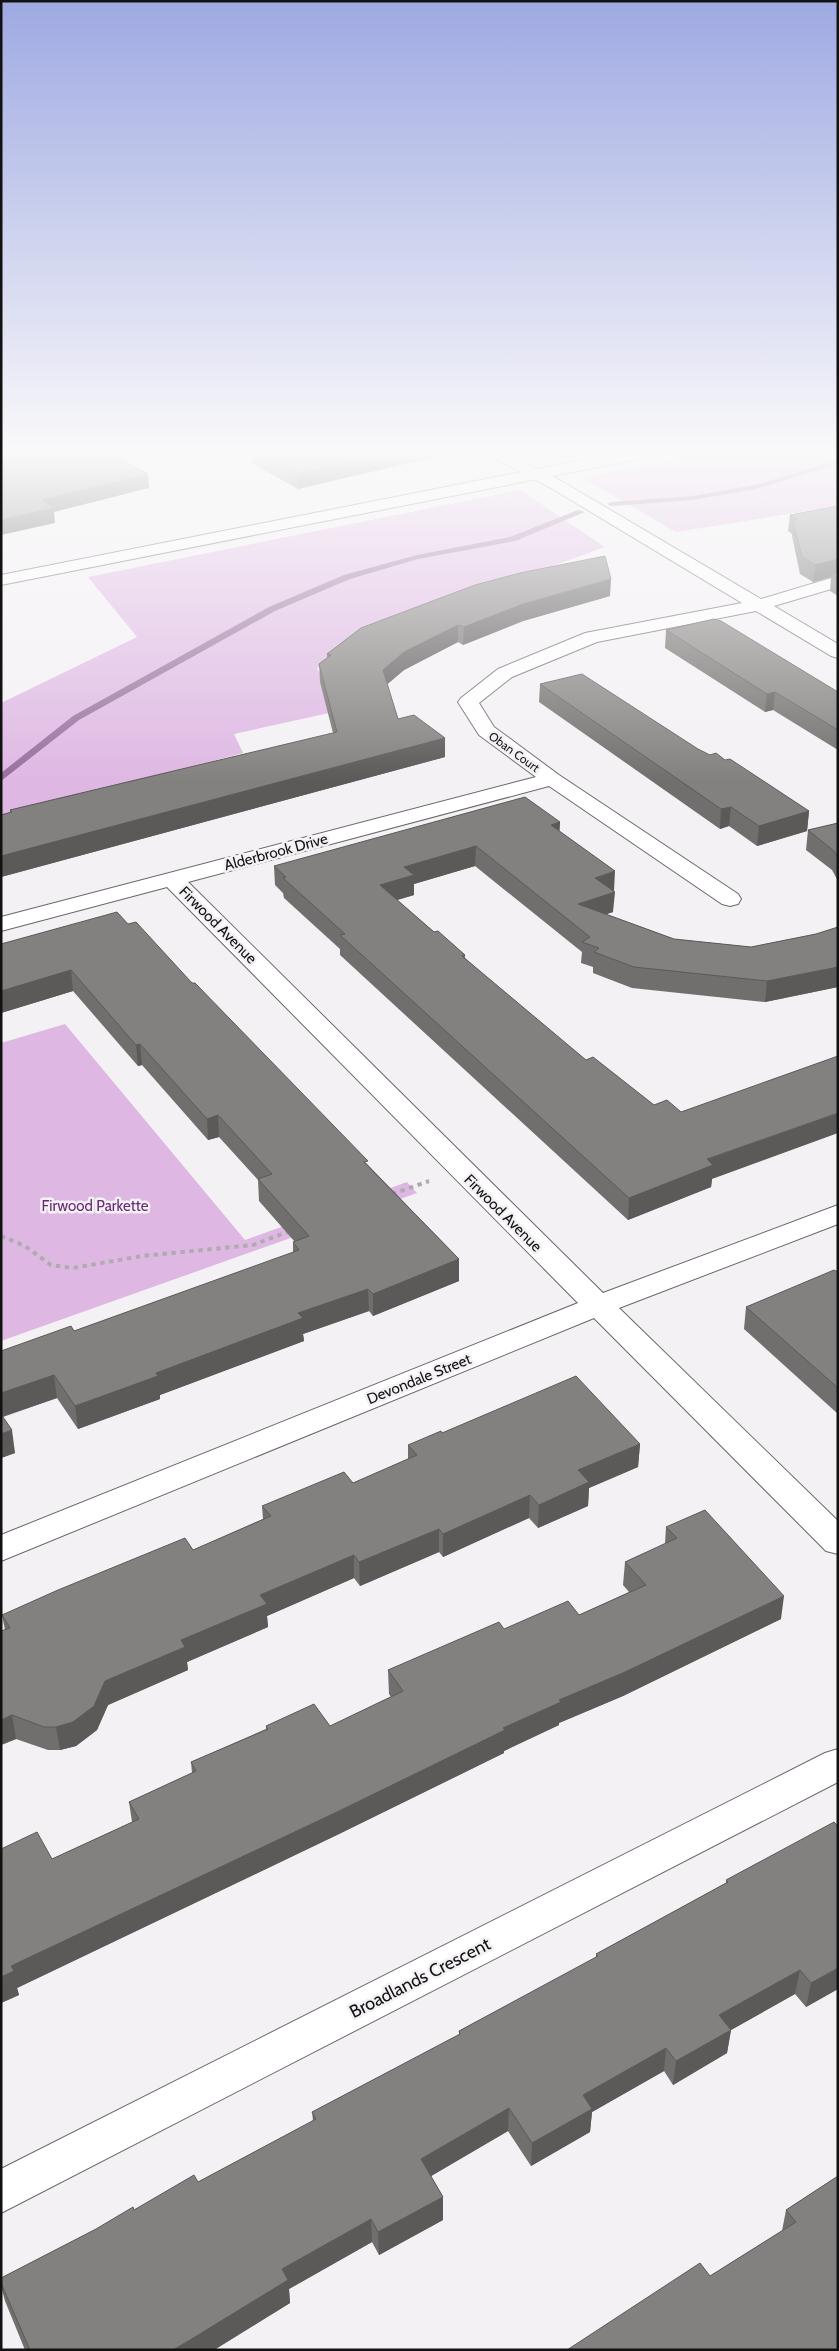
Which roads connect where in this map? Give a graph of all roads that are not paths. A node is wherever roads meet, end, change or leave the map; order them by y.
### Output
1 (98, 561) edge
2 (684, 561) edge
3 (1, 580) edge
4 (838, 582) edge
5 (759, 605) junction
6 (838, 652) edge
7 (552, 779) junction
8 (172, 879) junction
9 (730, 899) dead end
10 (1, 924) edge
11 (838, 1214) edge
12 (597, 1306) junction
13 (838, 1542) edge
14 (1, 1549) edge
15 (838, 1764) edge
16 (1, 2192) edge

1 - 3 street
2 - 5 street
4 - 5 street
5 - 6 street
5 - 7 street, Oban Court
7 - 8 street, Alderbrook Drive
7 - 9 street, Oban Court
8 - 10 street, Alderbrook Drive
8 - 12 street, Firwood Avenue
11 - 12 street, Devondale Street
12 - 13 street, Firwood Avenue
12 - 14 street, Devondale Street
15 - 16 street, Broadlands Crescent

